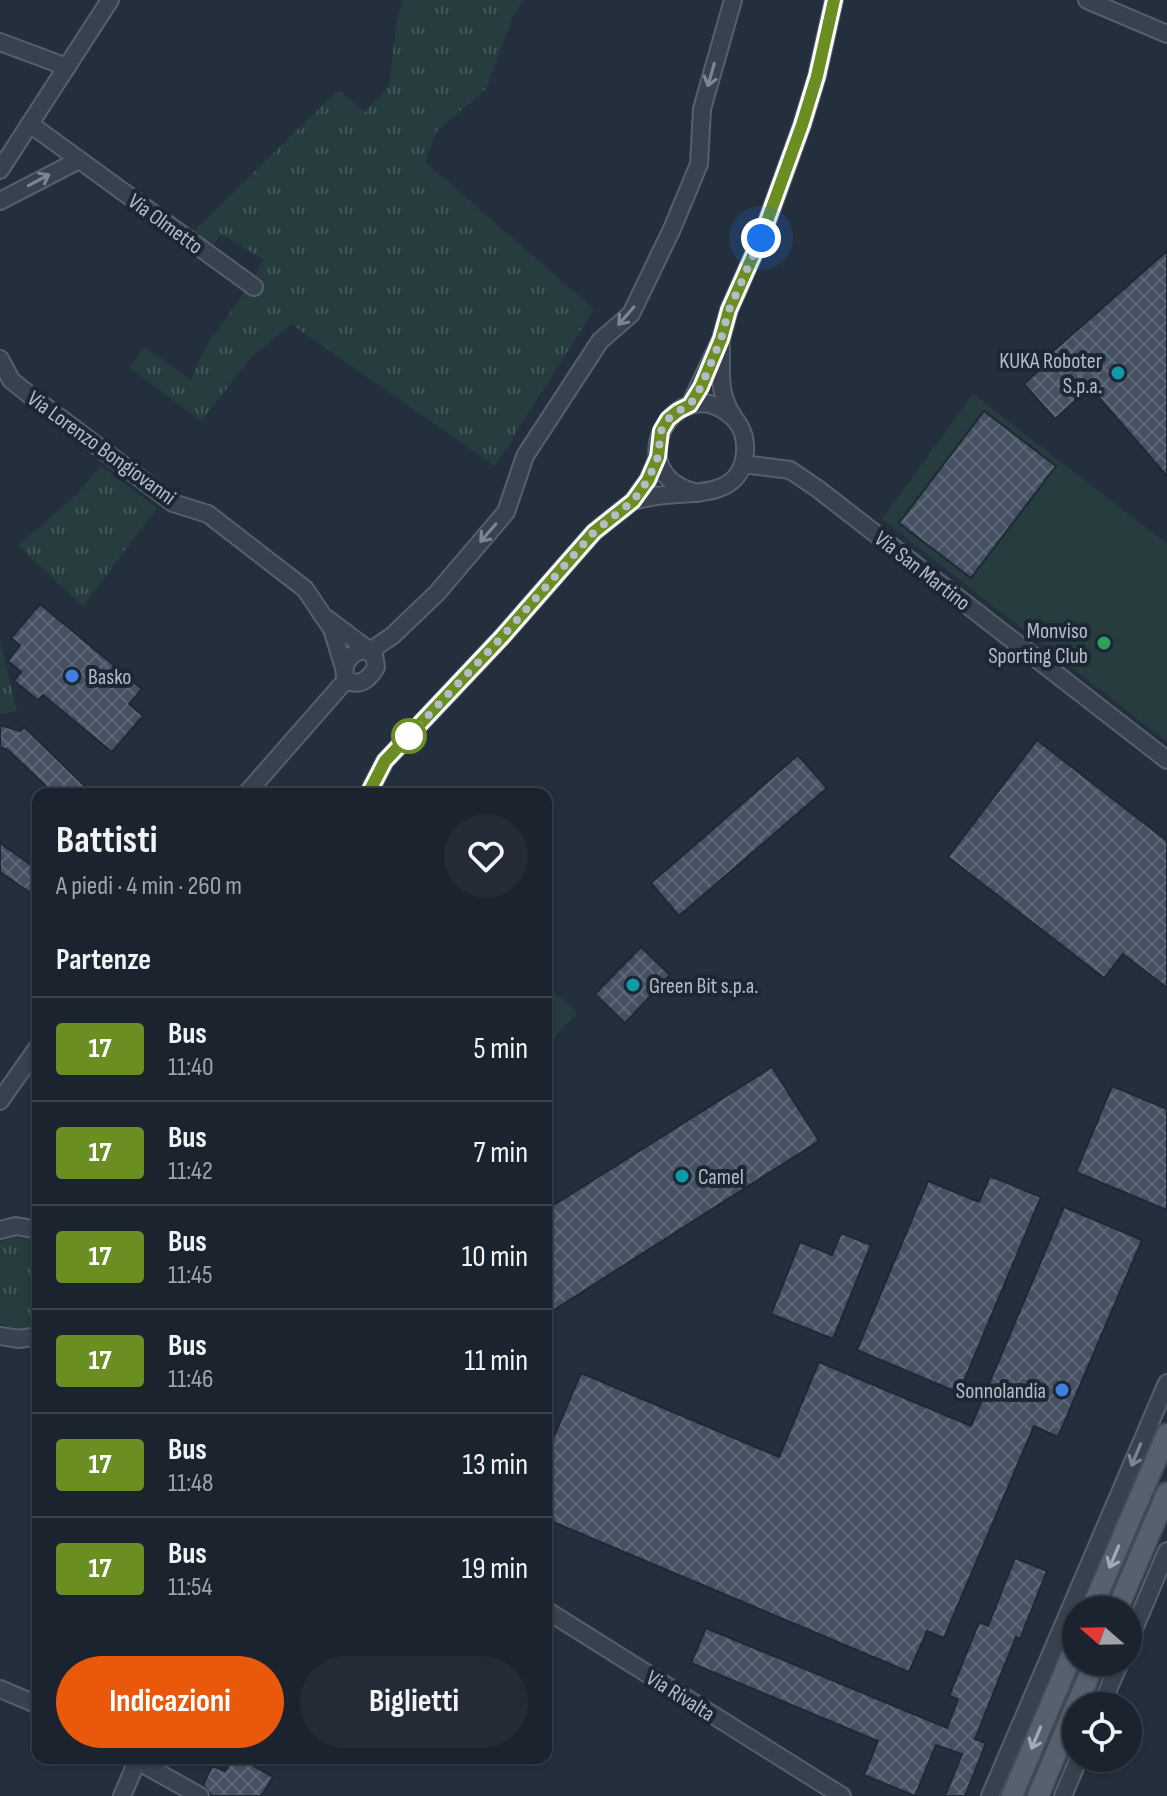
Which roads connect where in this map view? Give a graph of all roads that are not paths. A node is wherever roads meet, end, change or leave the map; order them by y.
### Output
1 (110, 0) edge
2 (733, 0) edge
3 (834, 0) edge
4 (1087, 0) edge
5 (1167, 34) edge
6 (0, 42) edge
7 (67, 67) junction
8 (30, 124) junction
9 (79, 160) junction
10 (0, 170) edge
11 (0, 201) edge
12 (254, 287) dead end
13 (721, 339) junction
14 (0, 359) edge
15 (690, 405) junction
16 (741, 427) junction
17 (658, 457) junction
18 (743, 464) junction
19 (698, 493) junction
20 (633, 501) junction
21 (322, 615) junction
22 (370, 651) junction
23 (345, 674) junction
24 (1167, 760) edge
25 (252, 788) edge
26 (371, 788) edge
27 (32, 1056) edge
28 (0, 1101) edge
29 (32, 1224) edge
30 (0, 1230) edge
31 (0, 1336) edge
32 (32, 1337) edge
33 (1167, 1383) edge
34 (1167, 1434) edge
35 (1167, 1493) edge
36 (1167, 1551) edge
37 (1097, 1596) edge
38 (1123, 1596) edge
39 (1142, 1610) edge
40 (552, 1614) edge
41 (1063, 1676) edge
42 (0, 1689) edge
43 (32, 1702) edge
44 (1062, 1739) edge
45 (133, 1764) edge
46 (144, 1764) edge
47 (1073, 1772) edge
48 (815, 1781) junction
49 (122, 1796) edge
50 (200, 1796) edge
51 (830, 1796) edge
52 (842, 1796) edge
53 (990, 1796) edge
54 (1012, 1796) edge
55 (1038, 1796) edge
56 (1063, 1796) edge

1 - 7 street
2 -> 22 street
3 - 13 street
4 - 5 street
6 - 7 street
7 - 8 street
8 - 9 street, Via Olmetto
8 - 10 street
11 -> 9 street
9 - 12 street, Via Olmetto
13 - 15 street
13 - 16 street
14 - 21 street, Via Lorenzo Bongiovanni
15 - 16 street
15 - 17 street
16 - 18 street
17 - 19 street
17 - 20 street
18 - 19 street
18 - 24 street, Via San Martino
19 - 20 street
20 - 26 street
21 - 22 street, Via Lorenzo Bongiovanni
21 - 23 street, Via Lorenzo Bongiovanni
22 - 23 street
22 - 23 street
23 - 25 street
27 - 28 street
29 - 30 street
31 - 32 street
33 -> 53 street
34 -> 37 main road
35 - 38 main road
36 - 39 street
40 - 48 street, Via Rivalta
41 -> 54 main road
42 - 43 street
44 - 55 main road
45 - 49 street
46 - 50 street
47 - 56 street
48 - 51 street, Via Rivalta
48 - 52 street, Via Rivalta

